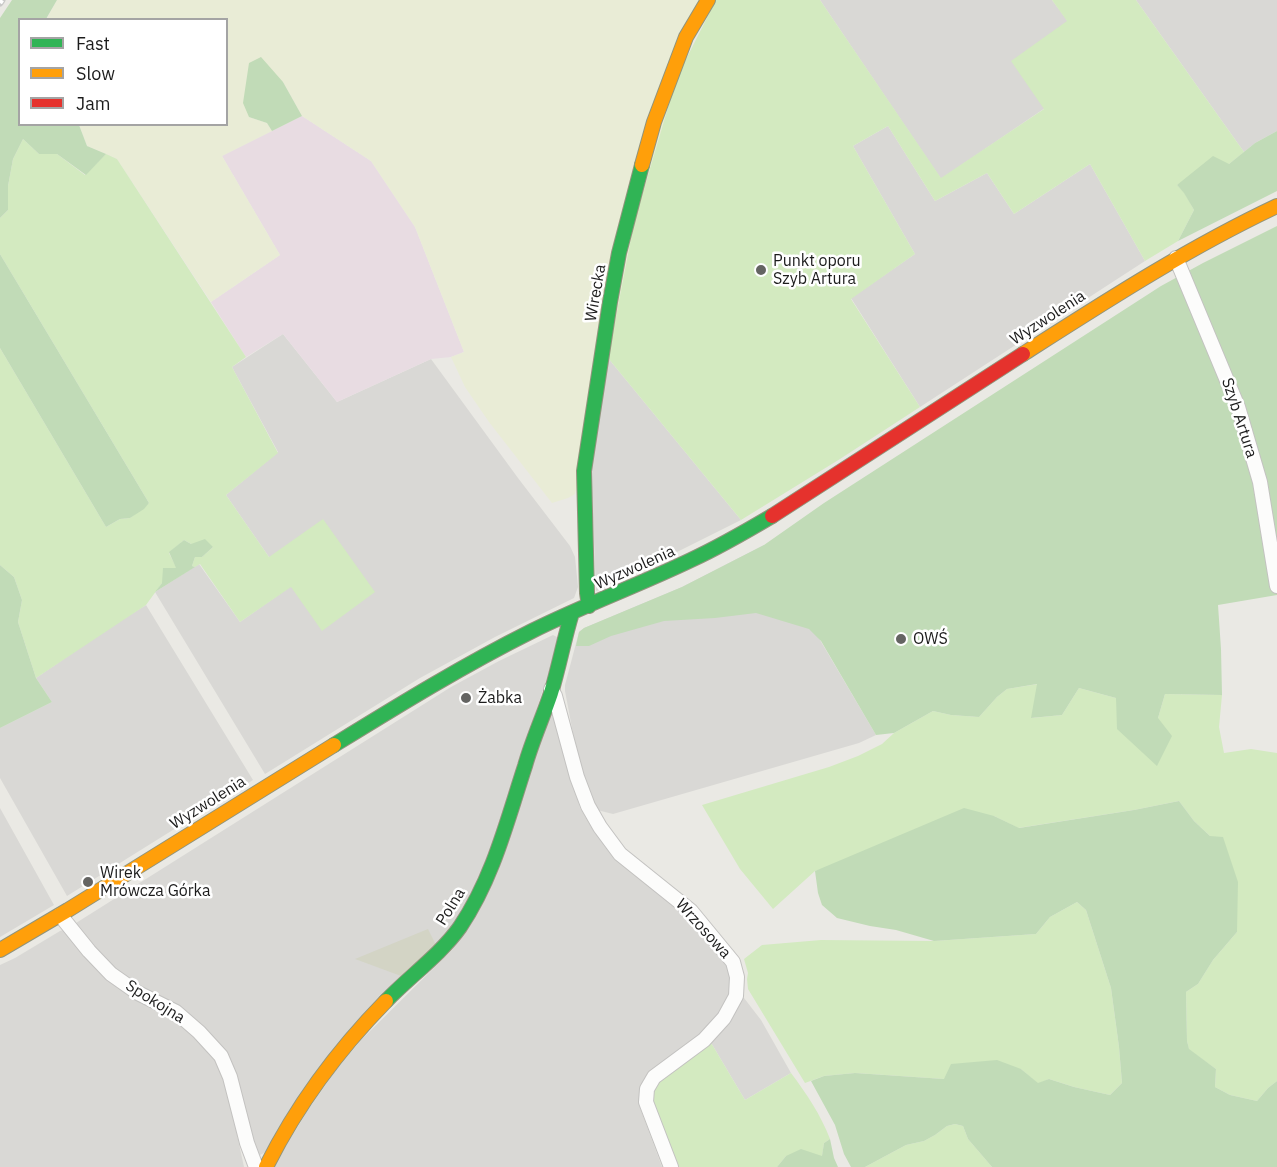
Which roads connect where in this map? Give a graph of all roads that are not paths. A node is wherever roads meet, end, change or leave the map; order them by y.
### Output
1 (708, 0) edge
2 (1277, 206) edge
3 (1176, 258) junction
4 (1277, 586) edge
5 (589, 606) junction
6 (572, 613) junction
7 (551, 689) junction
8 (60, 915) junction
9 (0, 950) edge
10 (256, 1167) edge
11 (266, 1167) edge
12 (671, 1167) edge

1 - 5 street, Wirecka
2 - 3 street, Wyzwolenia
3 - 4 street, Szyb Artura
3 - 5 street, Wyzwolenia
5 - 6 street, Wyzwolenia
6 - 7 street, Polna
6 - 8 street, Wyzwolenia
7 - 11 street, Polna
7 - 12 street, Wrzosowa
8 - 9 street, Wyzwolenia
8 - 10 street, Spokojna

